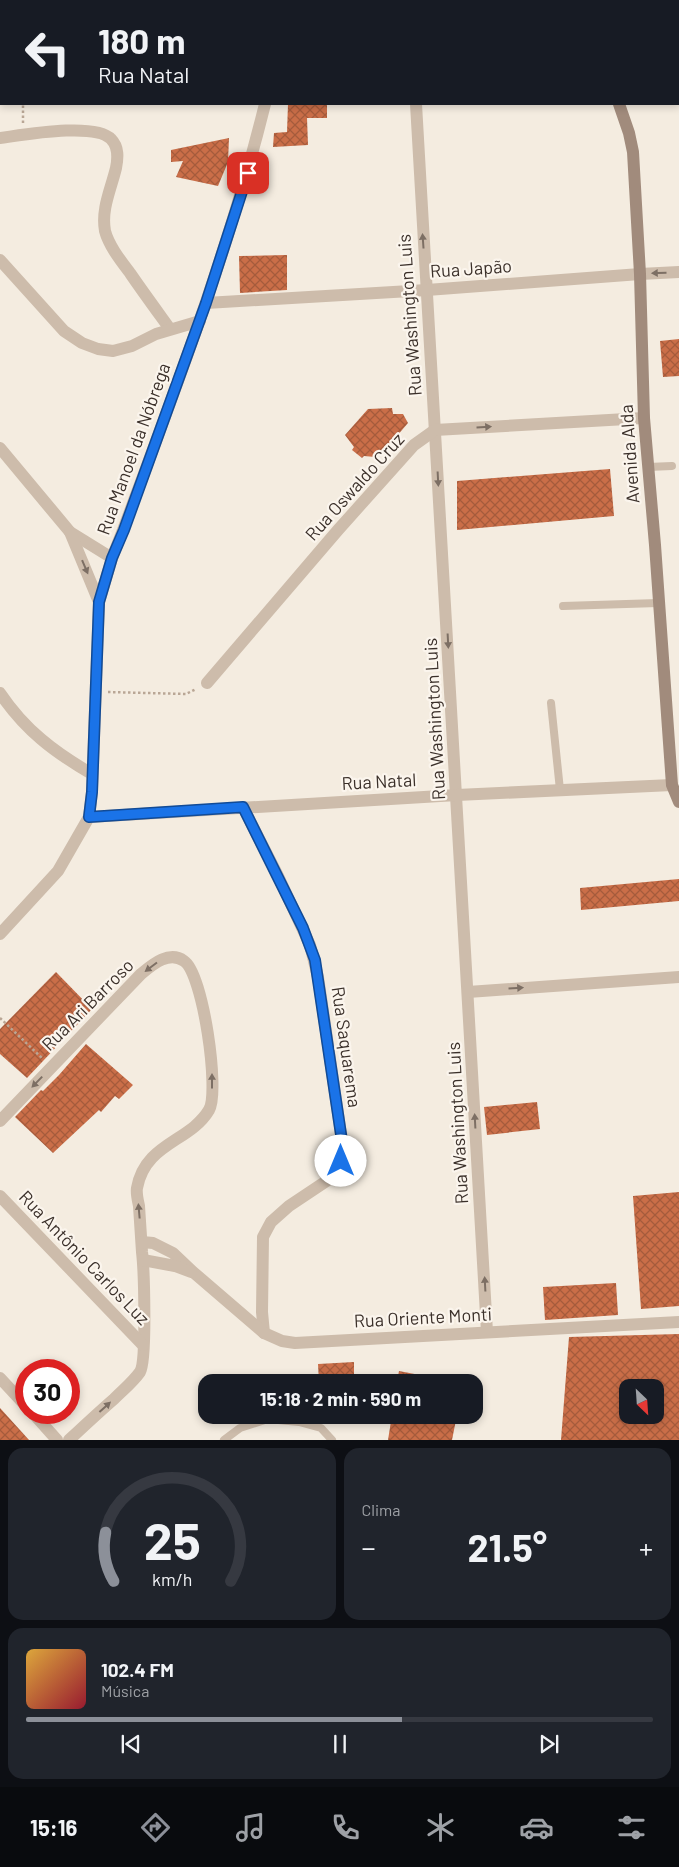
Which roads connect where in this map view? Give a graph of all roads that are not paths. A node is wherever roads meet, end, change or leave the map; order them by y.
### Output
1 (265, 105) edge
2 (416, 105) edge
3 (619, 105) edge
4 (0, 138) edge
5 (2, 265) edge
6 (679, 272) edge
7 (640, 274) junction
8 (427, 290) junction
9 (206, 303) junction
10 (200, 320) junction
11 (170, 329) junction
12 (644, 418) junction
13 (435, 430) junction
14 (0, 448) edge
15 (672, 466) dead end
16 (648, 467) junction
17 (70, 532) junction
18 (112, 558) junction
19 (99, 602) junction
20 (658, 603) junction
21 (564, 606) dead end
22 (206, 683) road end
23 (0, 693) edge
24 (551, 703) dead end
25 (92, 774) junction
26 (672, 785) junction
27 (560, 790) junction
28 (457, 795) junction
29 (679, 802) edge
30 (243, 807) junction
31 (89, 817) junction
32 (0, 934) edge
33 (679, 977) edge
34 (468, 992) junction
35 (0, 1121) edge
36 (0, 1196) edge
37 (142, 1242) junction
38 (143, 1260) junction
39 (193, 1272) junction
40 (679, 1322) edge
41 (487, 1332) junction
42 (264, 1333) junction
43 (144, 1345) junction
44 (0, 1378) edge
45 (15, 1394) edge
46 (43, 1424) edge
47 (57, 1440) edge
48 (69, 1440) edge
49 (224, 1440) edge
50 (332, 1440) edge

1 - 9 street, Rua Manoel da Nóbrega
8 -> 2 street, Rua Washington Luis
3 - 7 main road, Avenida Alda
4 - 11 street
5 - 11 street
6 -> 7 street, Rua Japão
7 - 8 street, Rua Japão
7 - 12 main road, Avenida Alda
8 - 9 street, Rua Japão
8 - 13 street, Rua Washington Luis
9 - 10 street, Rua Manoel da Nóbrega
10 - 11 street
10 - 18 street, Rua Manoel da Nóbrega
13 -> 12 street
12 - 16 main road, Avenida Alda
13 - 22 street, Rua Oswaldo Cruz
13 -> 28 street, Rua Washington Luis
14 - 17 street
15 - 16 lane
16 - 20 main road, Avenida Alda
17 - 18 street
17 -> 19 street
18 - 19 street, Rua Manoel da Nóbrega
19 - 25 street, Rua Manoel da Nóbrega
20 - 21 lane
20 - 26 main road, Avenida Alda
23 - 25 street
24 - 27 lane
25 - 31 street, Rua Manoel da Nóbrega
26 - 27 street, Rua Natal
26 - 29 main road, Avenida Alda
27 - 28 street, Rua Natal
28 - 30 street, Rua Natal
28 - 34 street, Rua Washington Luis
30 - 31 street, Rua Natal
30 - 42 street, Rua Saquarema
31 - 32 street, Rua Manoel da Nóbrega
34 -> 33 street
41 -> 34 street, Rua Washington Luis
37 -> 35 street, Rua Ari Barroso
36 - 43 street, Rua Antônio Carlos Luz
37 - 38 street, Rua Ari Barroso
37 - 39 street, Rua Oriente Monti
38 - 39 street, Rua Oriente Monti
38 - 43 street
39 - 42 street, Rua Oriente Monti
40 - 41 street, Rua Oriente Monti
41 - 42 street, Rua Oriente Monti
48 -> 43 street
44 - 45 street
46 - 47 street
49 - 50 lane

